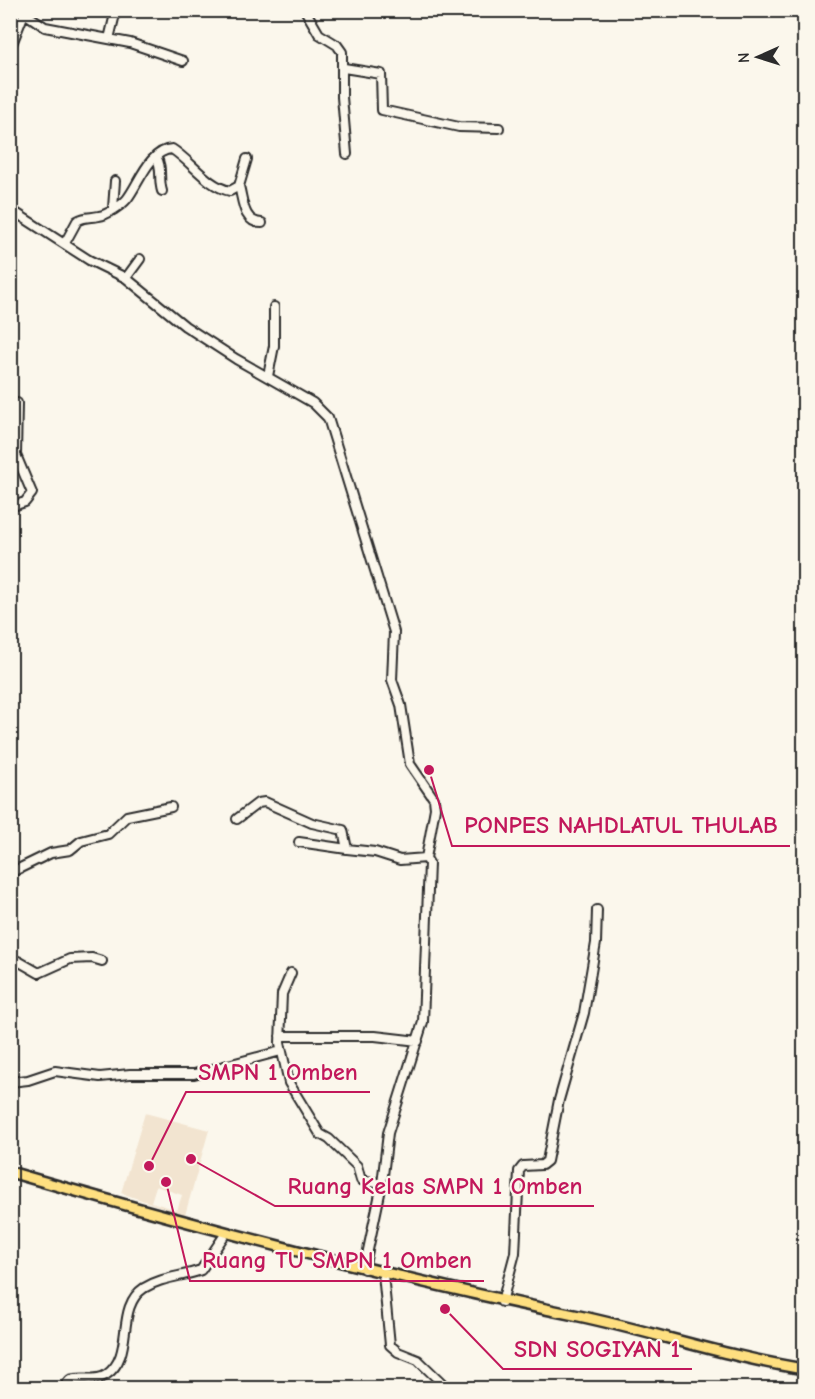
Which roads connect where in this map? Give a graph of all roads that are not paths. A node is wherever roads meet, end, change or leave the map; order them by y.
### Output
1 (116, 10) edge
2 (305, 10) edge
3 (23, 11) edge
4 (109, 39) junction
5 (10, 49) edge
6 (183, 61) dead end
7 (344, 68) junction
8 (499, 128) dead end
9 (347, 154) dead end
10 (156, 157) junction
11 (248, 159) dead end
12 (115, 181) dead end
13 (239, 186) junction
14 (162, 191) dead end
15 (114, 208) junction
16 (10, 209) edge
17 (262, 223) dead end
18 (65, 243) junction
19 (140, 259) dead end
20 (126, 278) junction
21 (274, 307) dead end
22 (268, 376) junction
23 (17, 403) dead end
24 (10, 507) edge
25 (171, 807) dead end
26 (237, 819) dead end
27 (299, 842) dead end
28 (347, 849) junction
29 (426, 858) junction
30 (10, 873) edge
31 (597, 910) dead end
32 (10, 959) edge
33 (102, 961) dead end
34 (291, 973) dead end
35 (280, 1036) junction
36 (418, 1041) junction
37 (281, 1051) junction
38 (10, 1082) edge
39 (10, 1172) edge
40 (382, 1184) junction
41 (226, 1233) junction
42 (364, 1269) junction
43 (383, 1274) junction
44 (502, 1302) junction
45 (804, 1369) edge
46 (63, 1389) edge
47 (447, 1389) edge

1 - 4 street
2 - 7 street
3 - 4 street
3 - 5 street
4 - 6 street
7 - 8 street
7 - 9 street
10 - 13 street
10 - 14 street
10 - 15 street
11 - 13 street
12 - 15 street
13 - 17 street
15 - 18 street
16 - 18 street
18 - 20 street
19 - 20 street
20 - 22 street
21 - 22 street
22 - 29 street
23 - 24 street
25 - 30 street
26 - 28 street
27 - 28 street
28 - 29 street
29 - 36 street
31 - 44 street
32 - 33 street
34 - 35 street
35 - 36 street
35 - 37 street
36 - 40 street
37 - 38 street
37 - 40 street
39 - 41 main road
40 - 42 street
41 - 42 main road
41 - 46 street
42 - 43 main road
43 - 44 main road
43 - 47 street
44 - 45 main road

